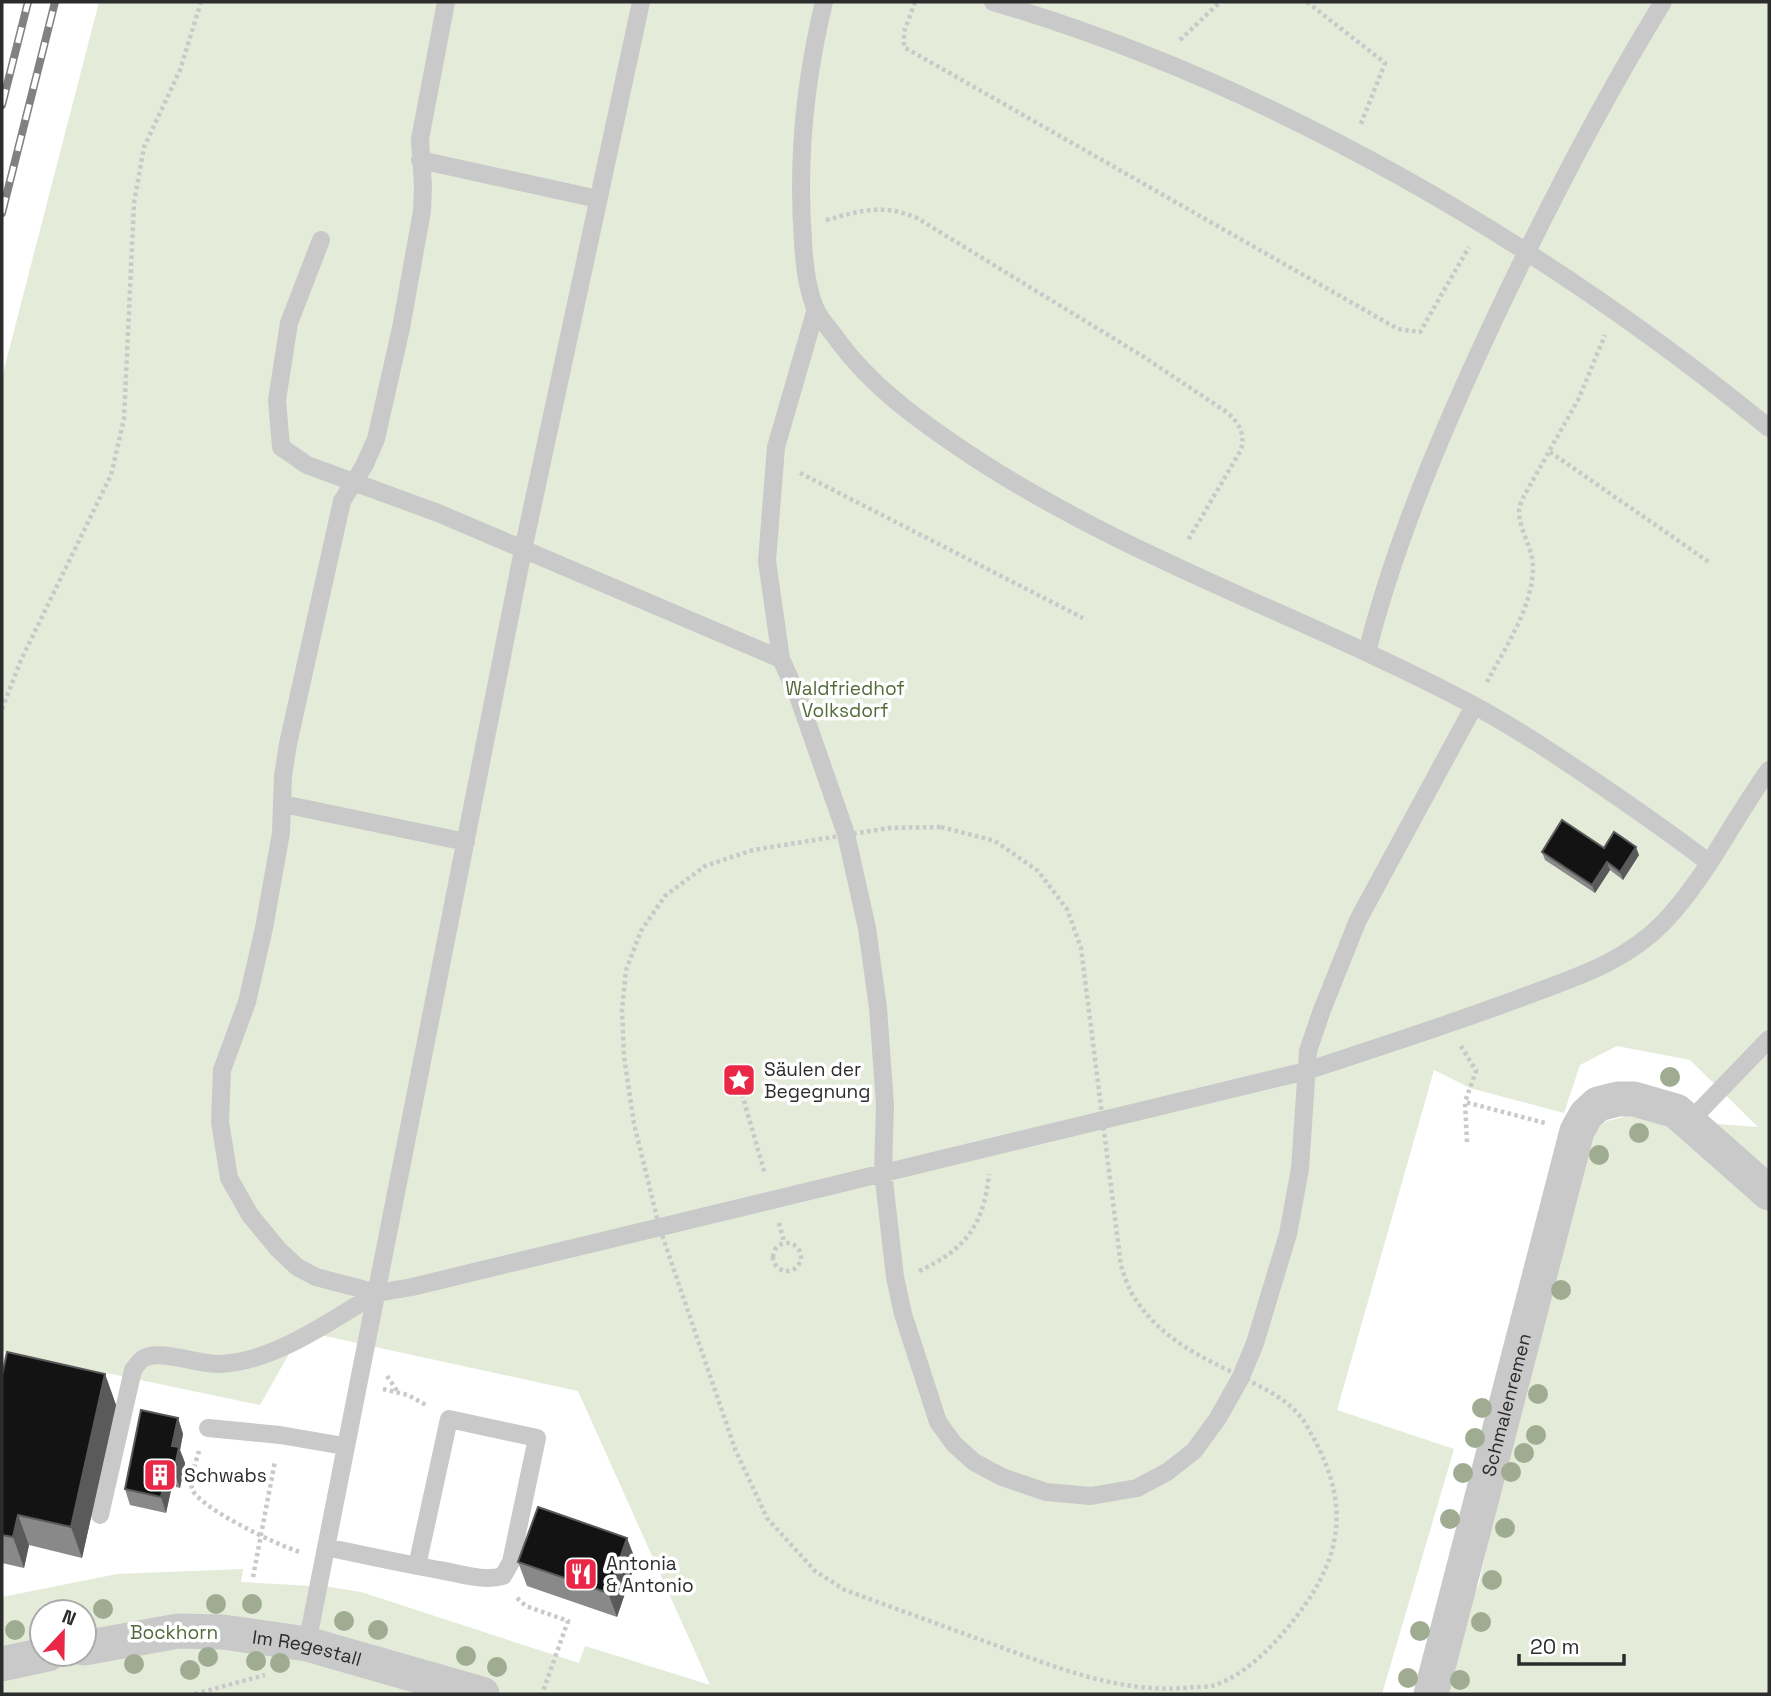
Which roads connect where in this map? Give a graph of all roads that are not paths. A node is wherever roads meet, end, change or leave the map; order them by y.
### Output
1 (446, 2) edge
2 (641, 2) edge
3 (824, 2) edge
4 (993, 2) edge
5 (1663, 2) edge
6 (420, 160) junction
7 (598, 199) junction
8 (321, 240) dead end
9 (1526, 252) junction
10 (816, 309) junction
11 (1769, 429) edge
12 (352, 483) junction
13 (523, 550) junction
14 (1367, 652) junction
15 (781, 659) junction
16 (1474, 706) junction
17 (1769, 770) edge
18 (283, 804) junction
19 (466, 842) junction
20 (1708, 862) junction
21 (1769, 1040) edge
22 (1306, 1070) junction
23 (1689, 1122) junction
24 (883, 1172) junction
25 (1769, 1193) edge
26 (377, 1293) junction
27 (208, 1428) road end
28 (344, 1446) junction
29 (100, 1515) dead end
30 (325, 1553) junction
31 (417, 1566) junction
32 (307, 1644) junction
33 (98, 1645) edge
34 (28, 1658) edge
35 (2, 1664) edge
36 (482, 1694) edge
37 (1431, 1694) edge

1 - 6 lane
2 - 7 lane
3 - 10 lane
4 - 9 lane
5 - 9 lane
6 - 7 lane
6 - 12 lane
7 - 13 lane
8 - 12 lane
9 - 11 lane
9 - 14 lane
10 - 14 lane
10 - 15 lane
12 - 13 lane
12 - 18 lane
13 - 15 lane
13 - 19 lane
14 - 16 lane
15 - 24 lane
16 - 20 lane
16 - 22 lane
17 - 20 lane
18 - 19 lane
18 - 26 lane
19 - 26 lane
20 - 22 lane
21 - 23 lane
22 - 24 lane
22 - 24 lane
23 - 25 street
23 - 37 street, Schmalenremen
24 - 26 lane
26 - 28 lane
26 - 29 lane
27 - 28 lane
28 - 30 lane
30 - 31 lane
30 - 32 lane
31 - 31 lane
32 - 33 street, Im Regestall
32 - 36 street, Im Regestall
34 - 35 street

